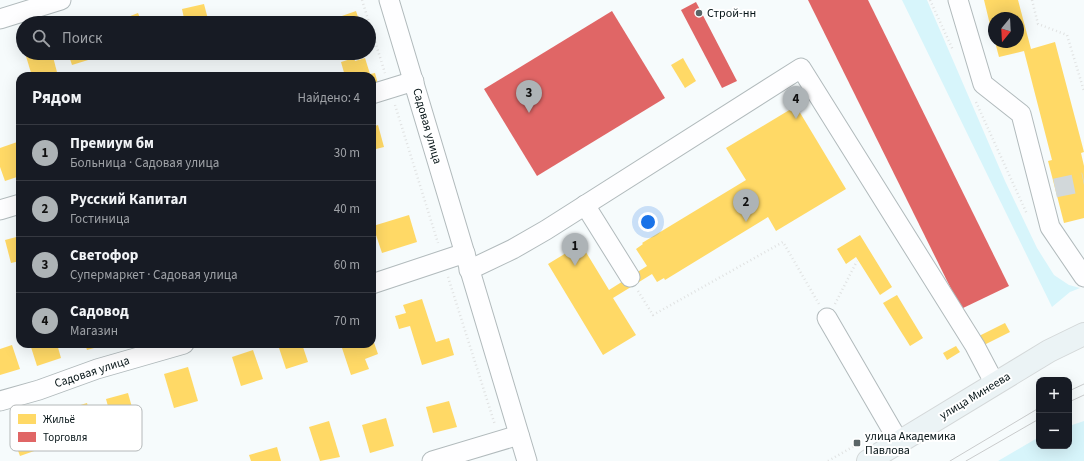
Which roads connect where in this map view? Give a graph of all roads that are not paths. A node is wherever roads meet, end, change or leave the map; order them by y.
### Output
1 (61, 0) edge
2 (389, 0) edge
3 (958, 0) edge
4 (0, 19) edge
5 (414, 81) junction
6 (376, 93) edge
7 (16, 205) edge
8 (585, 205) junction
9 (0, 210) edge
10 (1076, 253) edge
11 (467, 261) junction
12 (1084, 277) edge
13 (632, 281) road end
14 (376, 283) edge
15 (827, 318) road end
16 (1084, 334) edge
17 (170, 348) edge
18 (995, 384) junction
19 (0, 401) edge
20 (519, 435) junction
21 (899, 442) junction
22 (432, 461) edge
23 (527, 461) edge
24 (868, 461) edge

1 - 4 street
2 - 5 street, Садовая улица
3 - 10 street
5 - 6 street
5 - 11 street, Садовая улица
7 - 9 street
8 - 11 street
8 - 13 street
8 - 18 street
10 - 12 street
11 - 14 street
11 - 20 street, Садовая улица
15 - 21 street
16 - 18 main road, улица Минеева
17 - 19 street, Садовая улица
18 - 21 main road, улица Минеева
20 - 22 street
20 - 23 street, Садовая улица
21 - 24 main road, улица Минеева

